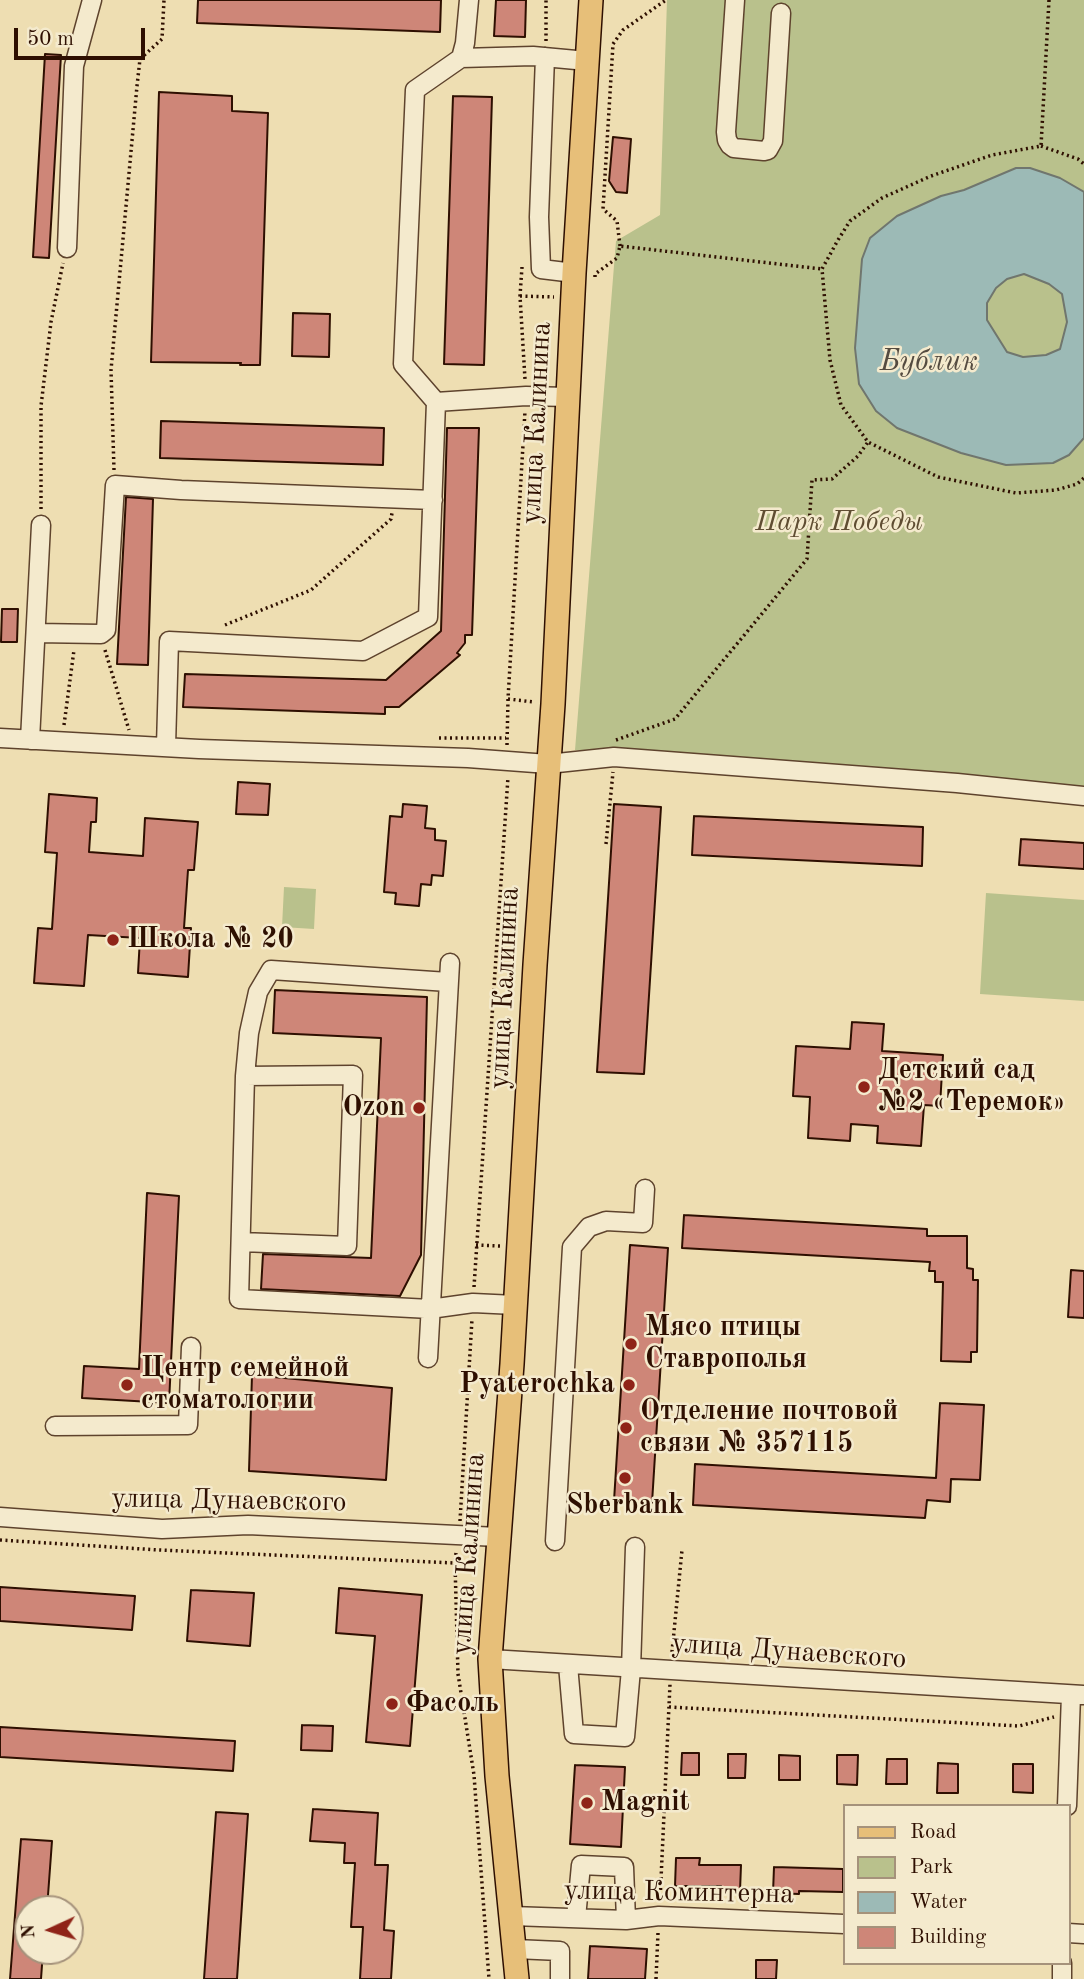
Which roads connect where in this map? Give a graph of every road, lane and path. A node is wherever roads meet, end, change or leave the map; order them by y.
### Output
1 (92, 0) edge
2 (164, 0) edge
3 (469, 0) edge
4 (546, 0) edge
5 (591, 0) edge
6 (666, 0) edge
7 (735, 0) edge
8 (1049, 0) edge
9 (781, 13) dead end
10 (539, 57) junction
11 (461, 58) junction
12 (587, 61) junction
13 (1041, 146) junction
14 (1084, 164) edge
15 (620, 246) junction
16 (66, 248) joint
17 (523, 256) dead end
18 (822, 270) junction
19 (574, 273) junction
20 (520, 296) junction
21 (573, 298) junction
22 (526, 396) junction
23 (568, 397) junction
24 (436, 402) junction
25 (868, 442) junction
26 (1084, 478) edge
27 (115, 485) junction
28 (394, 498) junction
29 (433, 500) junction
30 (41, 525) joint
31 (36, 633) junction
32 (76, 634) junction
33 (101, 634) junction
34 (210, 643) junction
35 (64, 728) dead end
36 (130, 732) dead end
37 (0, 738) edge
38 (30, 740) junction
39 (166, 746) junction
40 (614, 757) junction
41 (509, 761) junction
42 (548, 764) junction
43 (1084, 796) edge
44 (606, 844) dead end
45 (450, 963) dead end
46 (448, 982) junction
47 (245, 1076) junction
48 (645, 1189) dead end
49 (241, 1241) junction
50 (473, 1303) junction
51 (515, 1305) junction
52 (430, 1308) junction
53 (191, 1347) dead end
54 (428, 1358) dead end
55 (55, 1426) dead end
56 (0, 1517) edge
57 (459, 1536) junction
58 (498, 1537) junction
59 (0, 1540) edge
60 (555, 1541) dead end
61 (635, 1547) dead end
62 (682, 1550) dead end
63 (455, 1563) junction
64 (490, 1660) junction
65 (568, 1665) junction
66 (631, 1669) junction
67 (671, 1670) junction
68 (1078, 1695) edge
69 (669, 1707) junction
70 (1070, 1713) junction
71 (1068, 1804) edge
72 (512, 1916) junction
73 (659, 1916) junction
74 (576, 1918) junction
75 (626, 1920) junction
76 (842, 1924) edge
77 (515, 1949) junction
78 (489, 1979) edge
79 (517, 1979) edge
80 (559, 1979) edge
81 (656, 1979) edge

1 - 16 street
2 - 27 path
3 - 11 street
4 - 10 path
5 - 12 main road, улица Калинина
6 - 15 path
7 - 9 street
8 - 13 path
10 - 11 street
10 - 12 street
10 - 19 street
11 - 24 street
12 - 19 main road, улица Калинина
13 - 14 path
13 - 18 path
15 - 18 path
15 - 21 path
16 - 30 path
17 - 20 path
18 - 25 path
19 - 21 main road, улица Калинина
20 - 21 path
20 - 22 path
21 - 23 main road, улица Калинина
22 - 23 street
22 - 24 street
22 - 41 path
23 - 42 main road, улица Калинина
24 - 29 street
25 - 26 path
25 - 40 path
27 - 28 street
27 - 33 street
28 - 29 street
28 - 34 path
29 - 34 street
30 - 31 street
31 - 32 street
31 - 38 street
32 - 33 street
32 - 35 path
33 - 36 path
34 - 39 street
37 - 38 street
38 - 39 street
39 - 41 street
40 - 42 street
40 - 43 street
40 - 44 path
41 - 42 street
41 - 50 path
42 - 51 main road, улица Калинина
45 - 46 street
46 - 47 street
46 - 52 street
47 - 49 street
47 - 49 street
48 - 60 street
49 - 52 street
50 - 51 street
50 - 52 street
50 - 57 path
51 - 58 main road, улица Калинина
52 - 54 street
53 - 55 street
56 - 57 street, улица Дунаевского
57 - 58 street, улица Дунаевского
57 - 63 path
58 - 64 main road, улица Калинина
59 - 63 path
61 - 66 street
62 - 67 path
63 - 78 path
64 - 65 street, улица Дунаевского
64 - 72 main road, улица Калинина
65 - 66 street, улица Дунаевского
65 - 66 street
66 - 67 street, улица Дунаевского
67 - 68 street, улица Дунаевского
67 - 69 path
68 - 70 street
69 - 70 path
69 - 73 path
70 - 71 street
72 - 74 street, улица Коминтерна
72 - 77 main road, улица Калинина
73 - 75 street, улица Коминтерна
73 - 76 street, улица Коминтерна
73 - 81 path
74 - 75 street, улица Коминтерна
74 - 75 street
77 - 79 main road, улица Калинина
77 - 80 street

